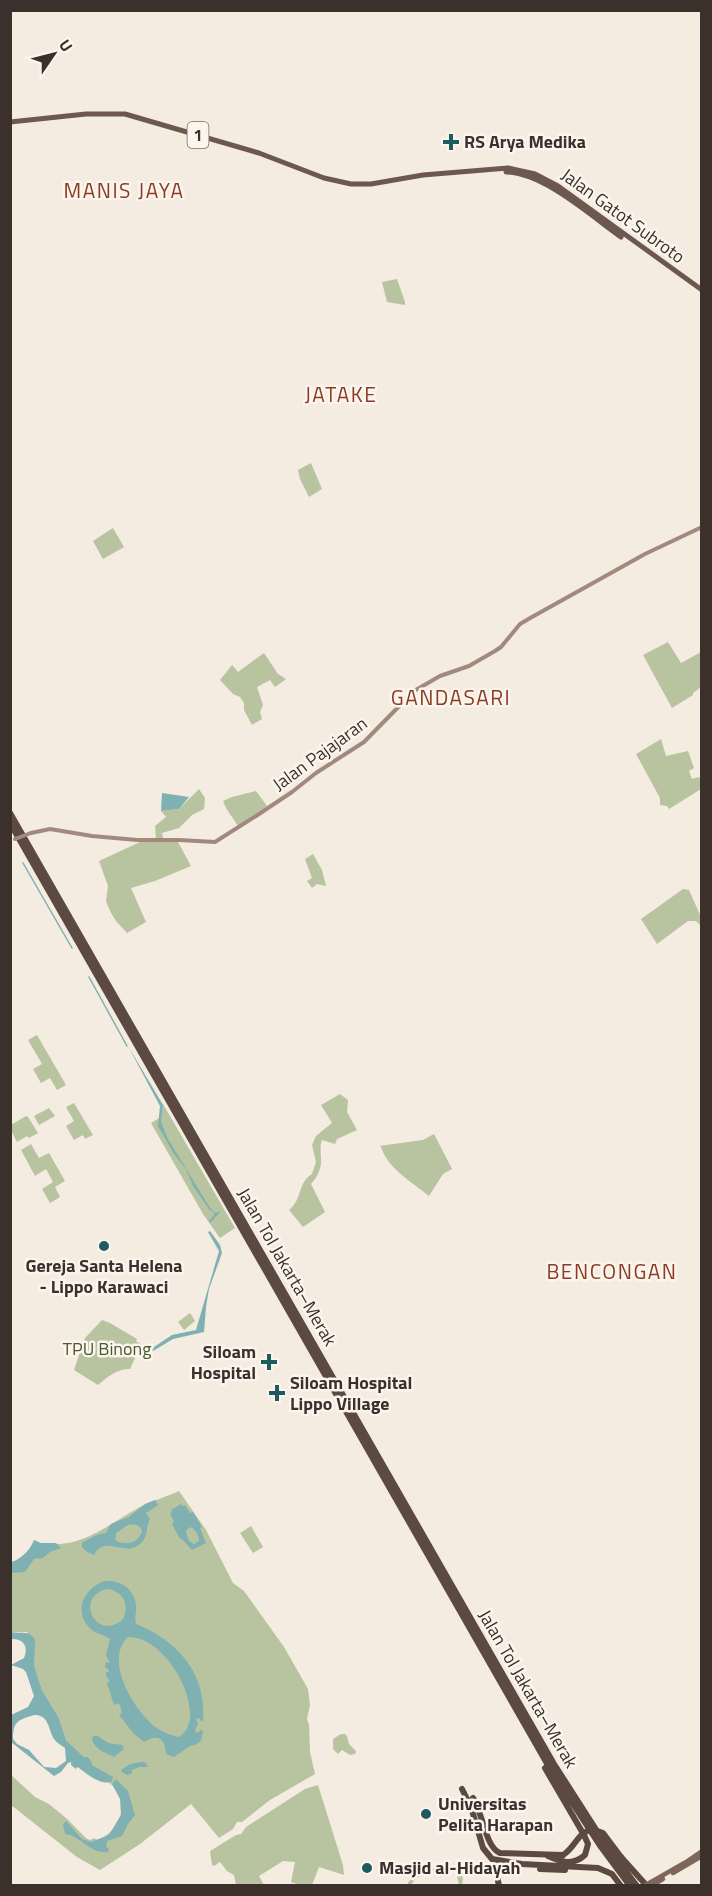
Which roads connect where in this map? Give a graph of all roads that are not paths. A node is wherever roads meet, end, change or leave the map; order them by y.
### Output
1 (10, 122) edge
2 (702, 292) edge
3 (702, 527) edge
4 (10, 813) edge
5 (10, 823) edge
6 (13, 840) edge
7 (509, 1698) junction
8 (462, 1789) dead end
9 (473, 1798) dead end
10 (702, 1854) edge
11 (548, 1856) junction
12 (511, 1862) junction
13 (646, 1885) edge
14 (499, 1886) edge
15 (620, 1886) edge
16 (630, 1886) edge

1 - 2 highway, Jalan Gatot Subroto / 1
3 - 6 main road, Jalan Pajajaran, bridge
4 - 13 highway, Jalan Tol Jakarta–Merak
5 - 7 highway, Jalan Tol Jakarta–Merak
7 - 11 highway
7 - 16 highway, Jalan Tol Jakarta–Merak
8 - 12 highway
9 - 11 highway
10 - 13 main road
11 - 13 highway, bridge
12 - 14 highway
12 - 15 highway

